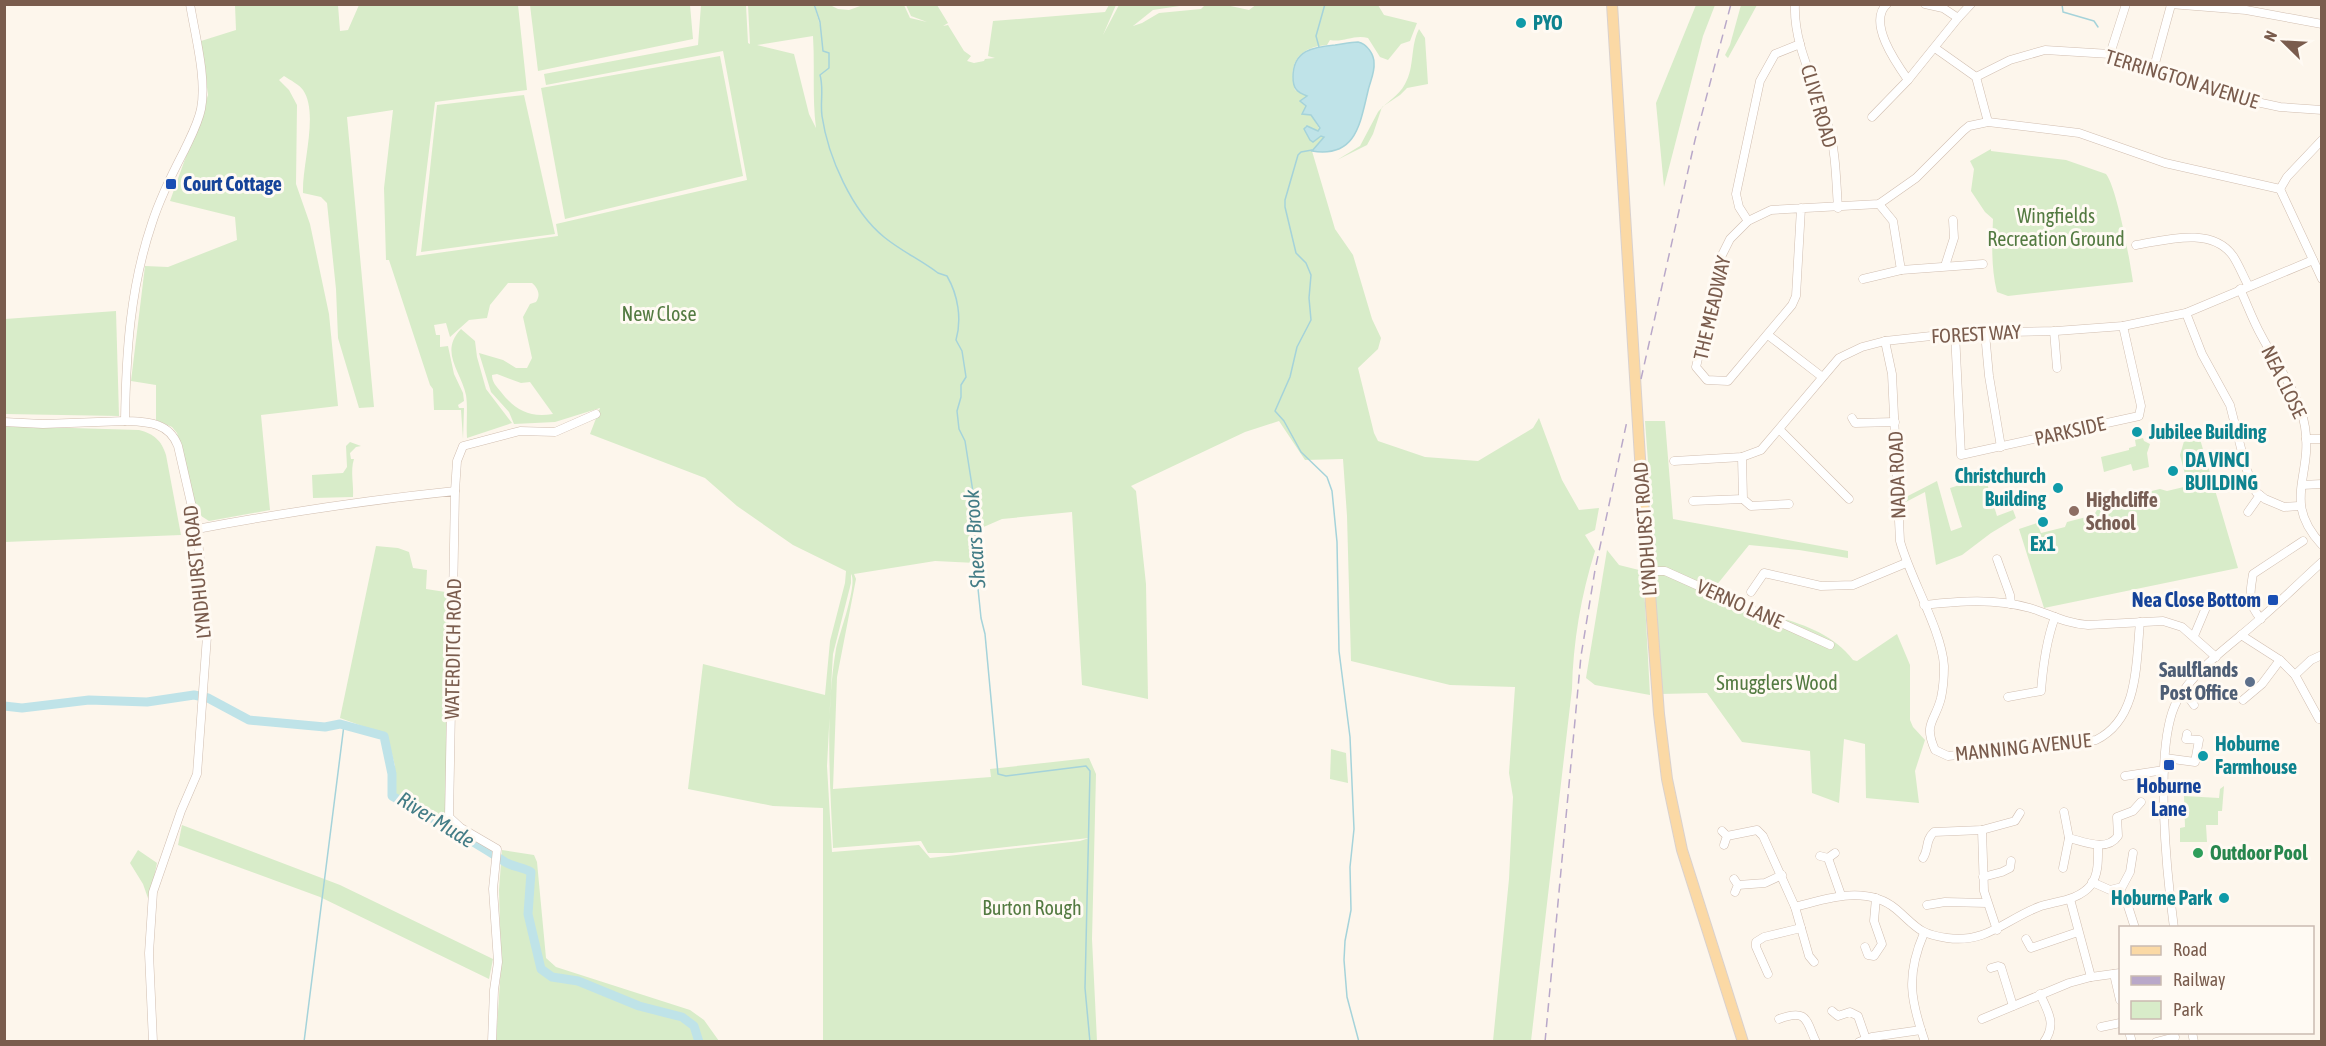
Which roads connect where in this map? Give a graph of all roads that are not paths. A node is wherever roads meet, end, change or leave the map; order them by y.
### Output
1 (190, 4) edge
2 (1612, 4) edge
3 (1795, 4) edge
4 (1887, 4) edge
5 (1925, 4) edge
6 (1971, 4) edge
7 (2126, 4) edge
8 (2170, 4) edge
9 (1958, 18) junction
10 (2322, 24) edge
11 (1800, 44) junction
12 (1935, 48) junction
13 (2110, 54) junction
14 (2154, 67) junction
15 (1976, 78) junction
16 (1908, 80) junction
17 (2322, 110) edge
18 (1872, 117) dead end
19 (1988, 122) junction
20 (2322, 140) edge
21 (2280, 189) junction
22 (1879, 204) junction
23 (1801, 208) junction
24 (1838, 208) junction
25 (1953, 220) dead end
26 (1748, 221) junction
27 (2136, 245) dead end
28 (2313, 260) junction
29 (1983, 264) dead end
30 (1944, 266) junction
31 (1901, 270) junction
32 (1863, 279) dead end
33 (2322, 279) edge
34 (2248, 285) junction
35 (2240, 289) junction
36 (2186, 313) junction
37 (2123, 326) junction
38 (2054, 331) junction
39 (1955, 333) junction
40 (1985, 333) junction
41 (1768, 335) junction
42 (1885, 341) junction
43 (2057, 368) dead end
44 (1821, 376) junction
45 (596, 414) dead end
46 (125, 421) junction
47 (4, 422) edge
48 (1895, 422) junction
49 (1854, 423) dead end
50 (1780, 429) junction
51 (2306, 439) junction
52 (2322, 439) edge
53 (2001, 447) junction
54 (1742, 457) junction
55 (1674, 462) dead end
56 (2322, 484) edge
57 (2302, 485) junction
58 (455, 491) junction
59 (2260, 495) junction
60 (1743, 499) junction
61 (1849, 499) dead end
62 (1693, 501) dead end
63 (1789, 504) dead end
64 (2300, 506) junction
65 (2248, 512) dead end
66 (197, 529) junction
67 (2303, 541) dead end
68 (2322, 545) edge
69 (1998, 559) dead end
70 (2322, 562) edge
71 (1906, 563) junction
72 (1648, 571) junction
73 (1751, 592) dead end
74 (2210, 598) dead end
75 (1924, 604) junction
76 (2011, 604) junction
77 (2055, 617) junction
78 (2261, 619) junction
79 (2140, 622) junction
80 (2241, 635) junction
81 (2194, 636) junction
82 (1830, 645) dead end
83 (2322, 655) edge
84 (2216, 657) junction
85 (2280, 660) junction
86 (2295, 675) junction
87 (2184, 691) junction
88 (2008, 697) dead end
89 (2243, 700) dead end
90 (2194, 705) dead end
91 (2319, 720) dead end
92 (2187, 734) dead end
93 (2165, 758) junction
94 (2164, 770) junction
95 (2125, 776) dead end
96 (2141, 802) dead end
97 (2064, 812) dead end
98 (2020, 813) dead end
99 (1982, 830) junction
100 (2069, 838) junction
101 (1724, 845) dead end
102 (2098, 845) junction
103 (2133, 853) dead end
104 (1928, 854) dead end
105 (1828, 856) dead end
106 (2012, 866) dead end
107 (2063, 868) dead end
108 (1782, 875) junction
109 (1983, 877) junction
110 (2092, 882) junction
111 (1736, 885) dead end
112 (2119, 890) junction
113 (1841, 895) junction
114 (1876, 898) junction
115 (2070, 899) junction
116 (1987, 903) junction
117 (1933, 906) dead end
118 (1795, 907) junction
119 (2135, 926) edge
120 (2174, 926) edge
121 (1801, 928) junction
122 (1997, 930) junction
123 (2078, 932) junction
124 (1924, 933) junction
125 (2026, 939) dead end
126 (1865, 947) dead end
127 (1814, 962) dead end
128 (1764, 966) junction
129 (1991, 968) dead end
130 (1756, 970) dead end
131 (1768, 974) dead end
132 (2117, 974) edge
133 (2091, 977) junction
134 (2040, 994) junction
135 (2013, 1006) junction
136 (1835, 1017) dead end
137 (1779, 1018) dead end
138 (1982, 1019) dead end
139 (2119, 1023) edge
140 (2102, 1027) dead end
141 (1921, 1030) junction
142 (2175, 1037) dead end
143 (1862, 1040) edge
144 (153, 1041) edge
145 (492, 1041) edge
146 (1743, 1041) edge
147 (1816, 1041) edge
148 (1925, 1041) edge
149 (2043, 1041) edge
150 (2156, 1041) edge

1 - 46 street
2 - 72 main road, LYNDHURST ROAD
3 - 11 street, CLIVE ROAD
4 - 16 street
5 - 9 street
6 - 9 street
7 - 13 street
8 - 10 street
8 - 14 street
9 - 12 street
11 - 24 street, CLIVE ROAD
11 - 26 street
12 - 15 street
12 - 16 street
13 - 14 street, TERRINGTON AVENUE
13 - 15 street, TERRINGTON AVENUE
14 - 17 street, TERRINGTON AVENUE
15 - 19 street
16 - 18 street
19 - 21 street
19 - 22 street
20 - 21 street
21 - 28 street
22 - 24 street
22 - 31 street
23 - 24 street
23 - 26 street, THE MEADWAY
23 - 41 street, THE MEADWAY
25 - 30 street
26 - 41 street, THE MEADWAY
27 - 34 street
28 - 33 street
28 - 34 street, FOREST WAY
29 - 30 street
30 - 31 street
31 - 32 street
34 - 35 street, FOREST WAY
35 - 36 street, FOREST WAY
35 - 51 street, NEA CLOSE
36 - 37 street, FOREST WAY
36 - 59 street
37 - 38 street, FOREST WAY
37 - 53 street, PARKSIDE
38 - 40 street, FOREST WAY
38 - 43 street
39 - 40 street, FOREST WAY
39 - 42 street, FOREST WAY
39 - 53 street, PARKSIDE
40 - 53 street
41 - 44 street
42 - 44 street, FOREST WAY
42 - 48 street, NADA ROAD
44 - 50 street, FOREST WAY
45 - 58 street
46 - 47 street, LYNDHURST ROAD
46 - 66 street, LYNDHURST ROAD
48 - 49 street
48 - 71 street, NADA ROAD
50 - 54 street, FOREST WAY
50 - 61 street
51 - 52 street
51 - 57 street, NEA CLOSE
54 - 55 street, FOREST WAY
54 - 60 street
56 - 57 street
57 - 64 street, NEA CLOSE
58 - 66 street
58 - 145 street, WATERDITCH ROAD
59 - 64 street
59 - 65 street
60 - 62 street
60 - 63 street
64 - 68 street, NEA CLOSE
66 - 144 street, LYNDHURST ROAD
67 - 78 street
69 - 76 street
70 - 78 street
71 - 73 street
71 - 75 street, NADA ROAD
72 - 82 street, VERNO LANE
72 - 146 main road, LYNDHURST ROAD
74 - 81 street
75 - 76 street
75 - 79 street, MANNING AVENUE
76 - 77 street
77 - 79 street
77 - 88 street
78 - 80 street
79 - 81 street
80 - 84 street
80 - 85 street
81 - 84 street
83 - 86 street
84 - 87 street
85 - 86 street
85 - 89 street
86 - 91 street
87 - 90 street
87 - 93 street
92 - 93 street
93 - 94 street
94 - 95 street
94 - 120 street
96 - 102 street
97 - 100 street
98 - 99 street
99 - 104 street
99 - 109 street
100 - 102 street
100 - 107 street
101 - 108 street
102 - 110 street
103 - 112 street
105 - 113 street
106 - 109 street
108 - 111 street
108 - 118 street
109 - 116 street
110 - 112 street
110 - 115 street
112 - 119 street
113 - 114 street
113 - 118 street
114 - 124 street
114 - 126 street
115 - 122 street
115 - 123 street
116 - 117 street
116 - 122 street
118 - 121 street
121 - 127 street
121 - 128 street
122 - 124 street
123 - 125 street
123 - 133 street
124 - 141 street
128 - 130 street
128 - 131 street
129 - 135 street
132 - 133 street
133 - 134 street
134 - 135 street
134 - 149 street
135 - 138 street
136 - 143 street
137 - 147 street
139 - 140 street
141 - 143 street
141 - 148 street
142 - 150 street

